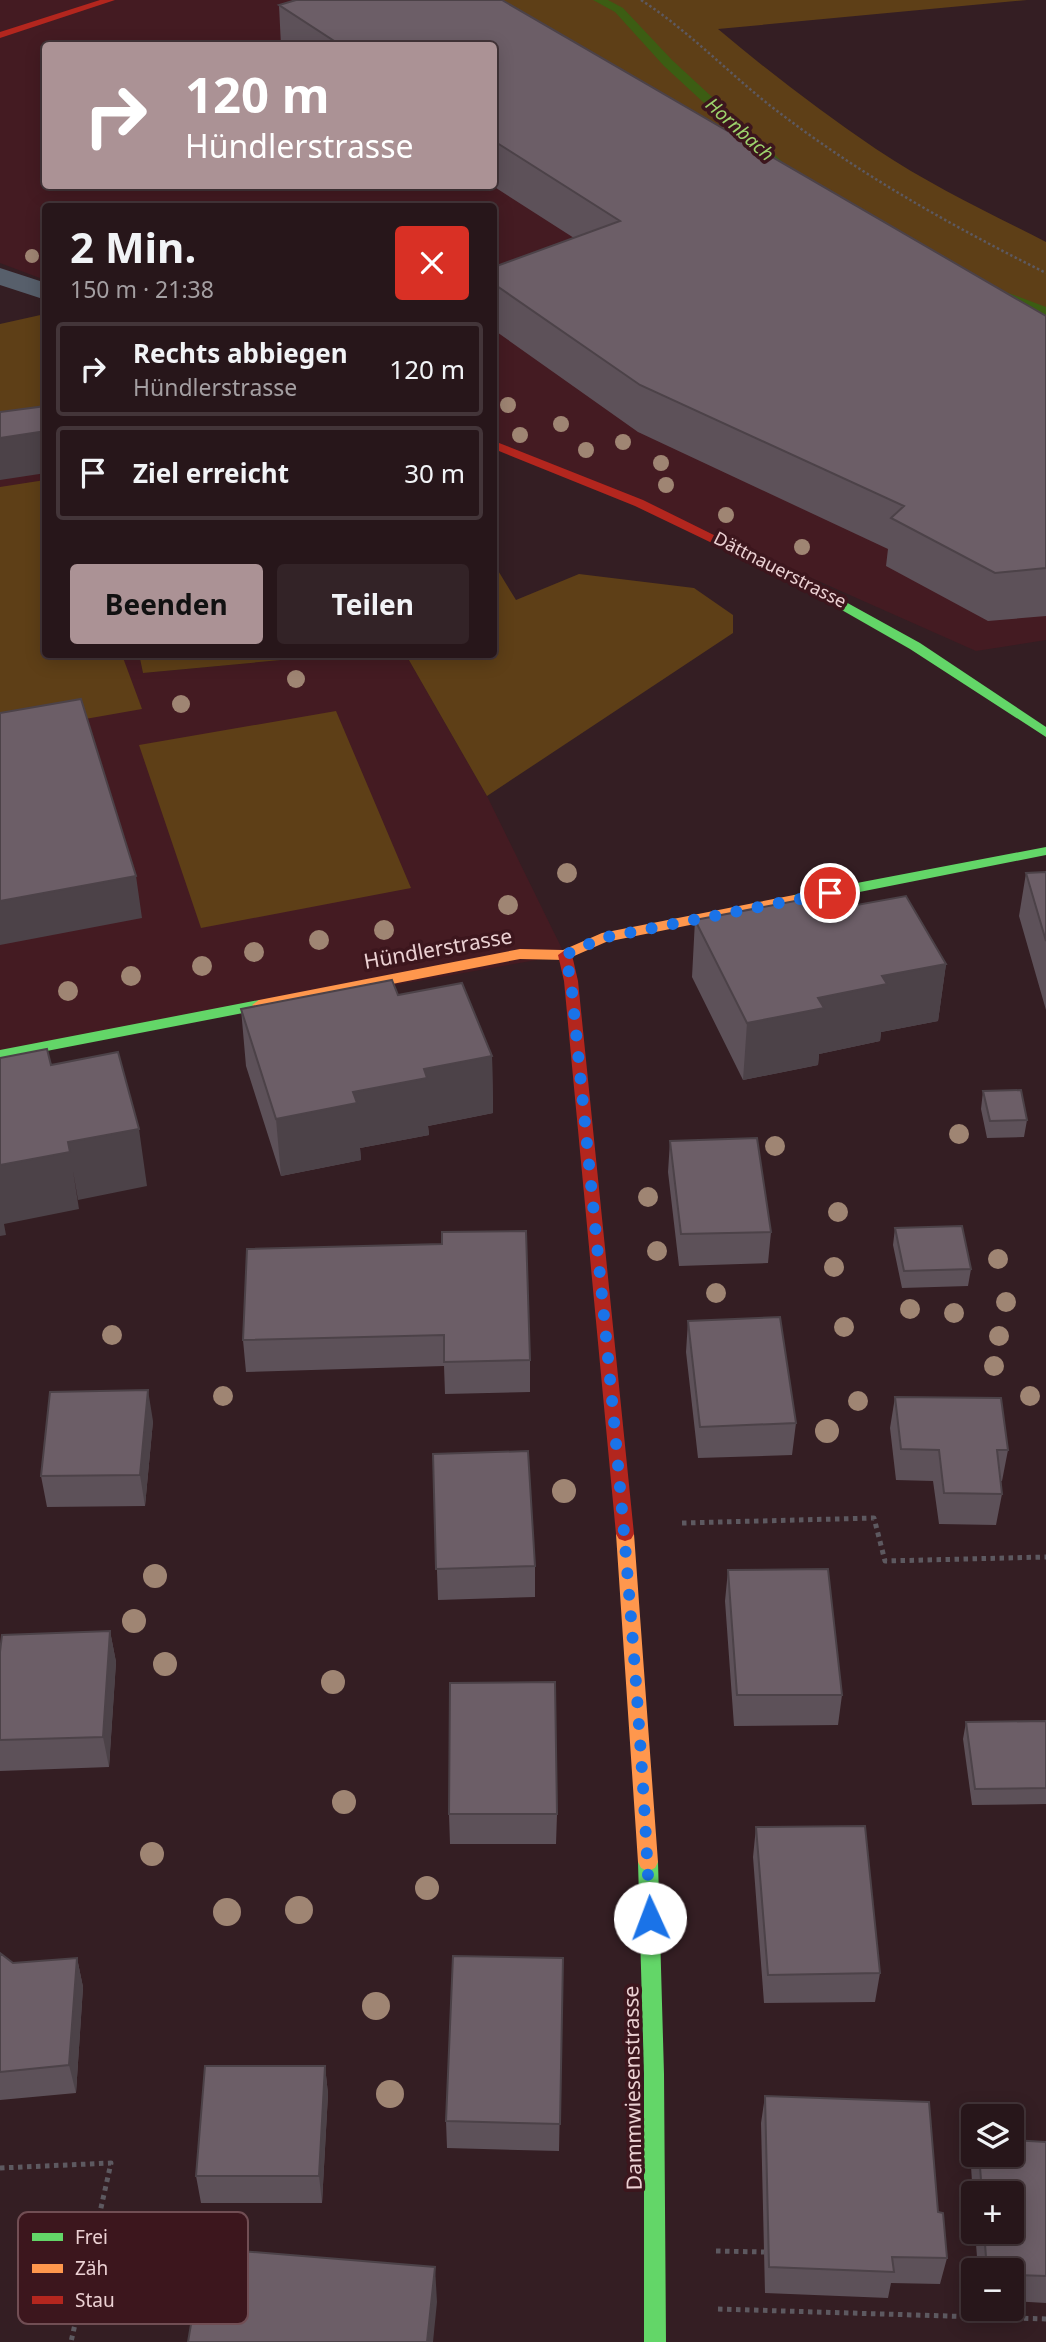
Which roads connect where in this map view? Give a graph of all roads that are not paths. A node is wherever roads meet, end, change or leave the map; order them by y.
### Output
1 (110, 0) edge
2 (0, 35) edge
3 (0, 276) edge
4 (42, 291) edge
5 (497, 445) edge
6 (1046, 733) edge
7 (1046, 851) edge
8 (565, 955) junction
9 (0, 1055) edge
10 (656, 2342) edge

1 - 2 street
3 - 4 street
5 - 6 street, Dättnauerstrasse
7 - 8 street, Hündlerstrasse
8 - 9 street, Hündlerstrasse
8 - 10 street, Dammwiesenstrasse

